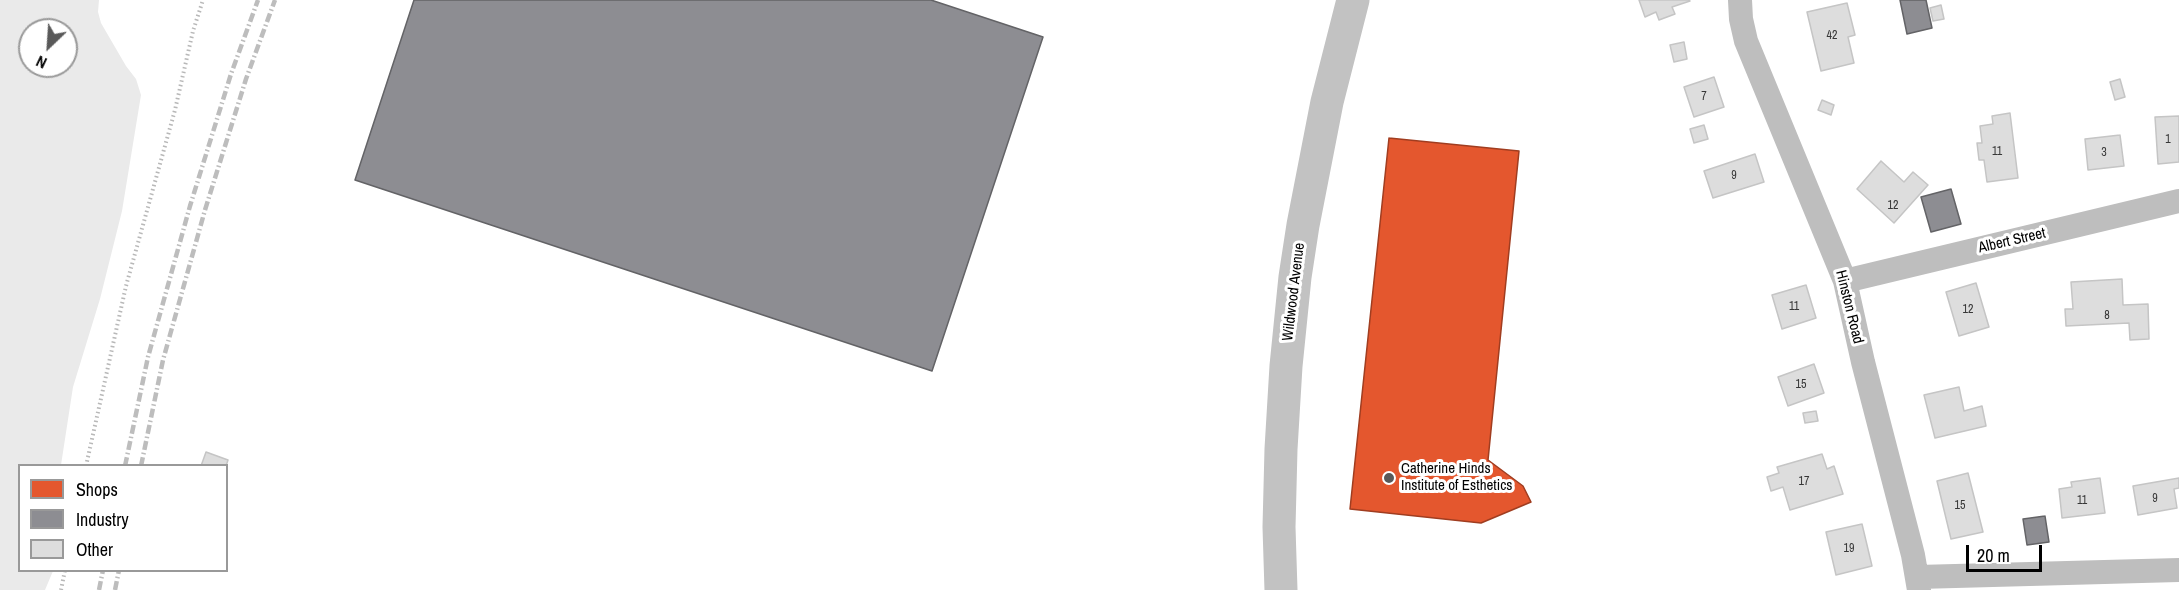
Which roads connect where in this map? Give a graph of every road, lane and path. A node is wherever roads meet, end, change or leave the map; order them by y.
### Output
1 (203, 0) edge
2 (1353, 0) edge
3 (1740, 0) edge
4 (2179, 201) edge
5 (1845, 281) junction
6 (86, 464) edge
7 (65, 572) edge
8 (2178, 576) edge
9 (1918, 583) edge
10 (62, 590) edge
11 (1281, 590) edge

1 - 6 path
2 - 11 street, Wildwood Avenue
3 - 5 street, Hinston Road
4 - 5 street, Albert Street
5 - 9 street, Hinston Road
7 - 10 path
8 - 9 street

